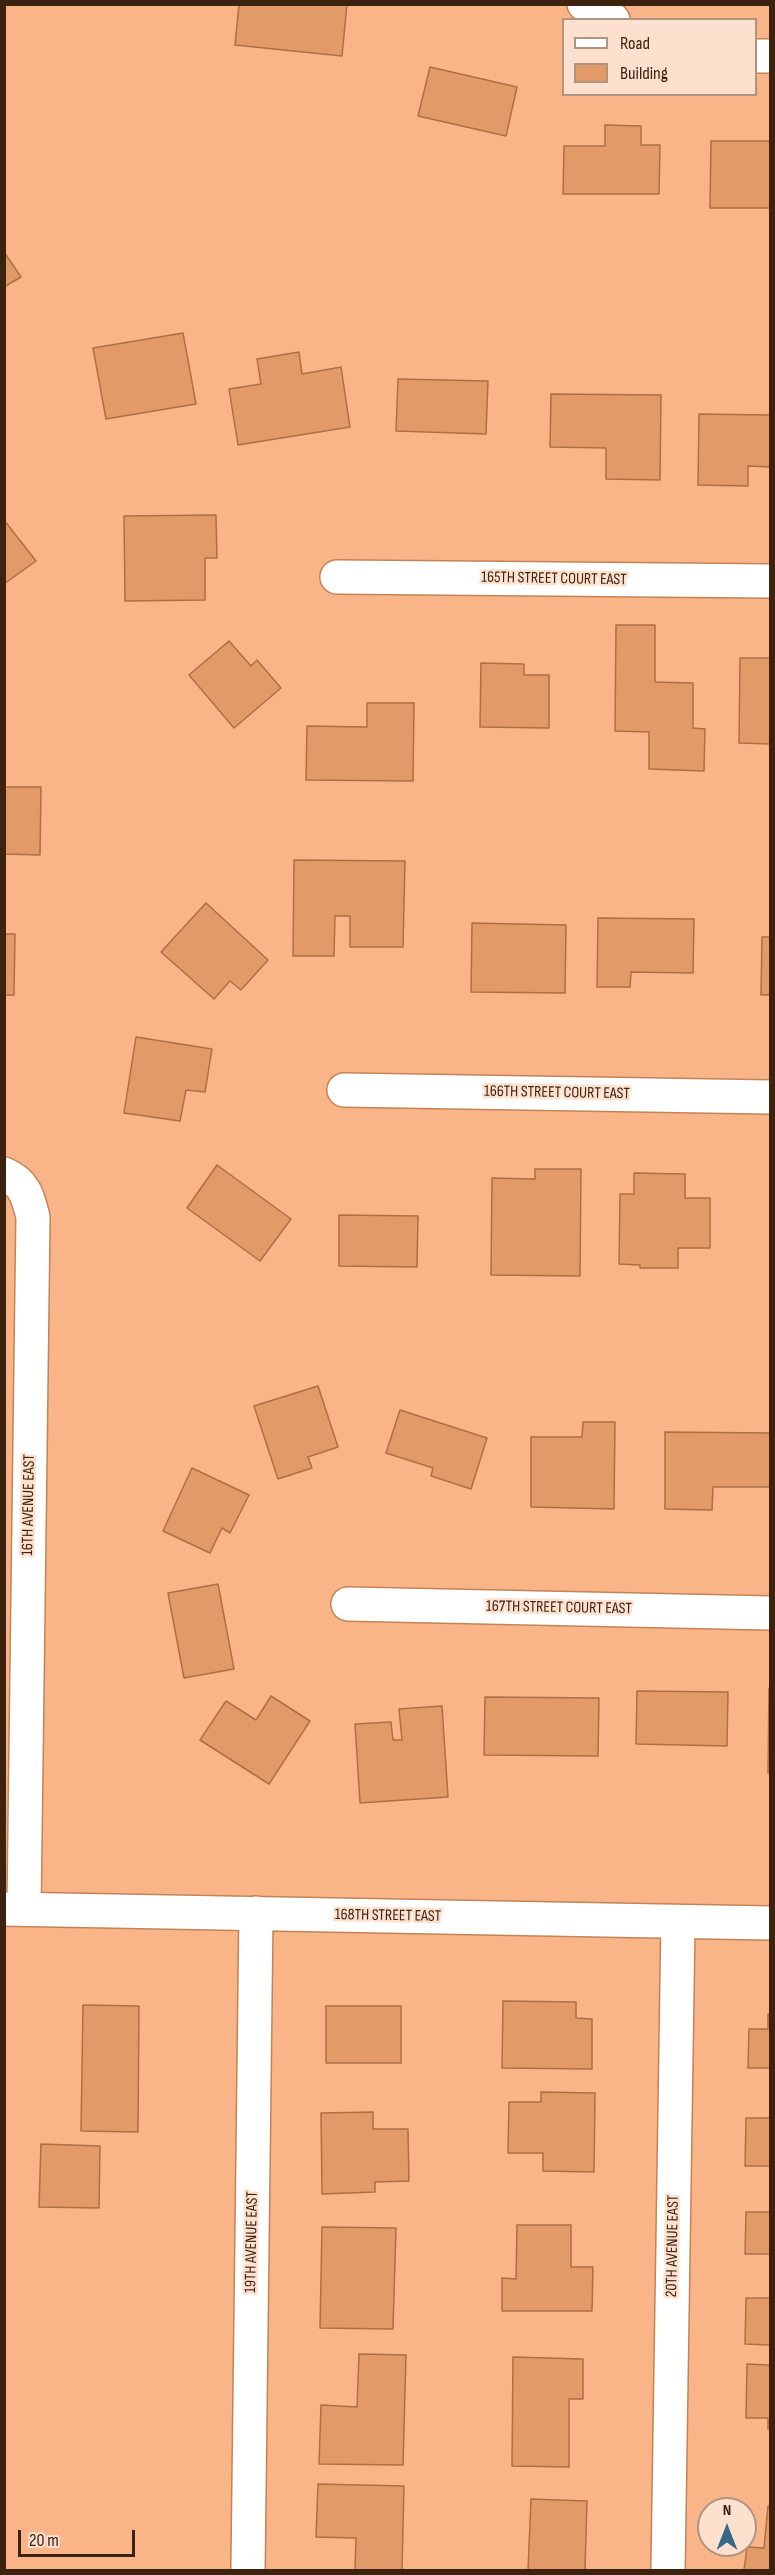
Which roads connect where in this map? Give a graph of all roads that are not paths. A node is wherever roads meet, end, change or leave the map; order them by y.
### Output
1 (584, 4) edge
2 (609, 18) edge
3 (337, 577) dead end
4 (771, 581) edge
5 (344, 1090) dead end
6 (771, 1097) edge
7 (4, 1174) edge
8 (348, 1604) dead end
9 (771, 1613) edge
10 (14, 1909) edge
11 (256, 1912) junction
12 (678, 1922) junction
13 (771, 1923) edge
14 (248, 2571) edge
15 (668, 2571) edge

1 - 2 street
3 - 4 street, 165TH STREET COURT EAST
5 - 6 street, 166TH STREET COURT EAST
7 - 10 street, 16TH AVENUE EAST
8 - 9 street, 167TH STREET COURT EAST
10 - 11 street, 168TH STREET EAST
11 - 12 street, 168TH STREET EAST
11 - 14 street, 19TH AVENUE EAST
12 - 13 street, 168TH STREET EAST
12 - 15 street, 20TH AVENUE EAST

